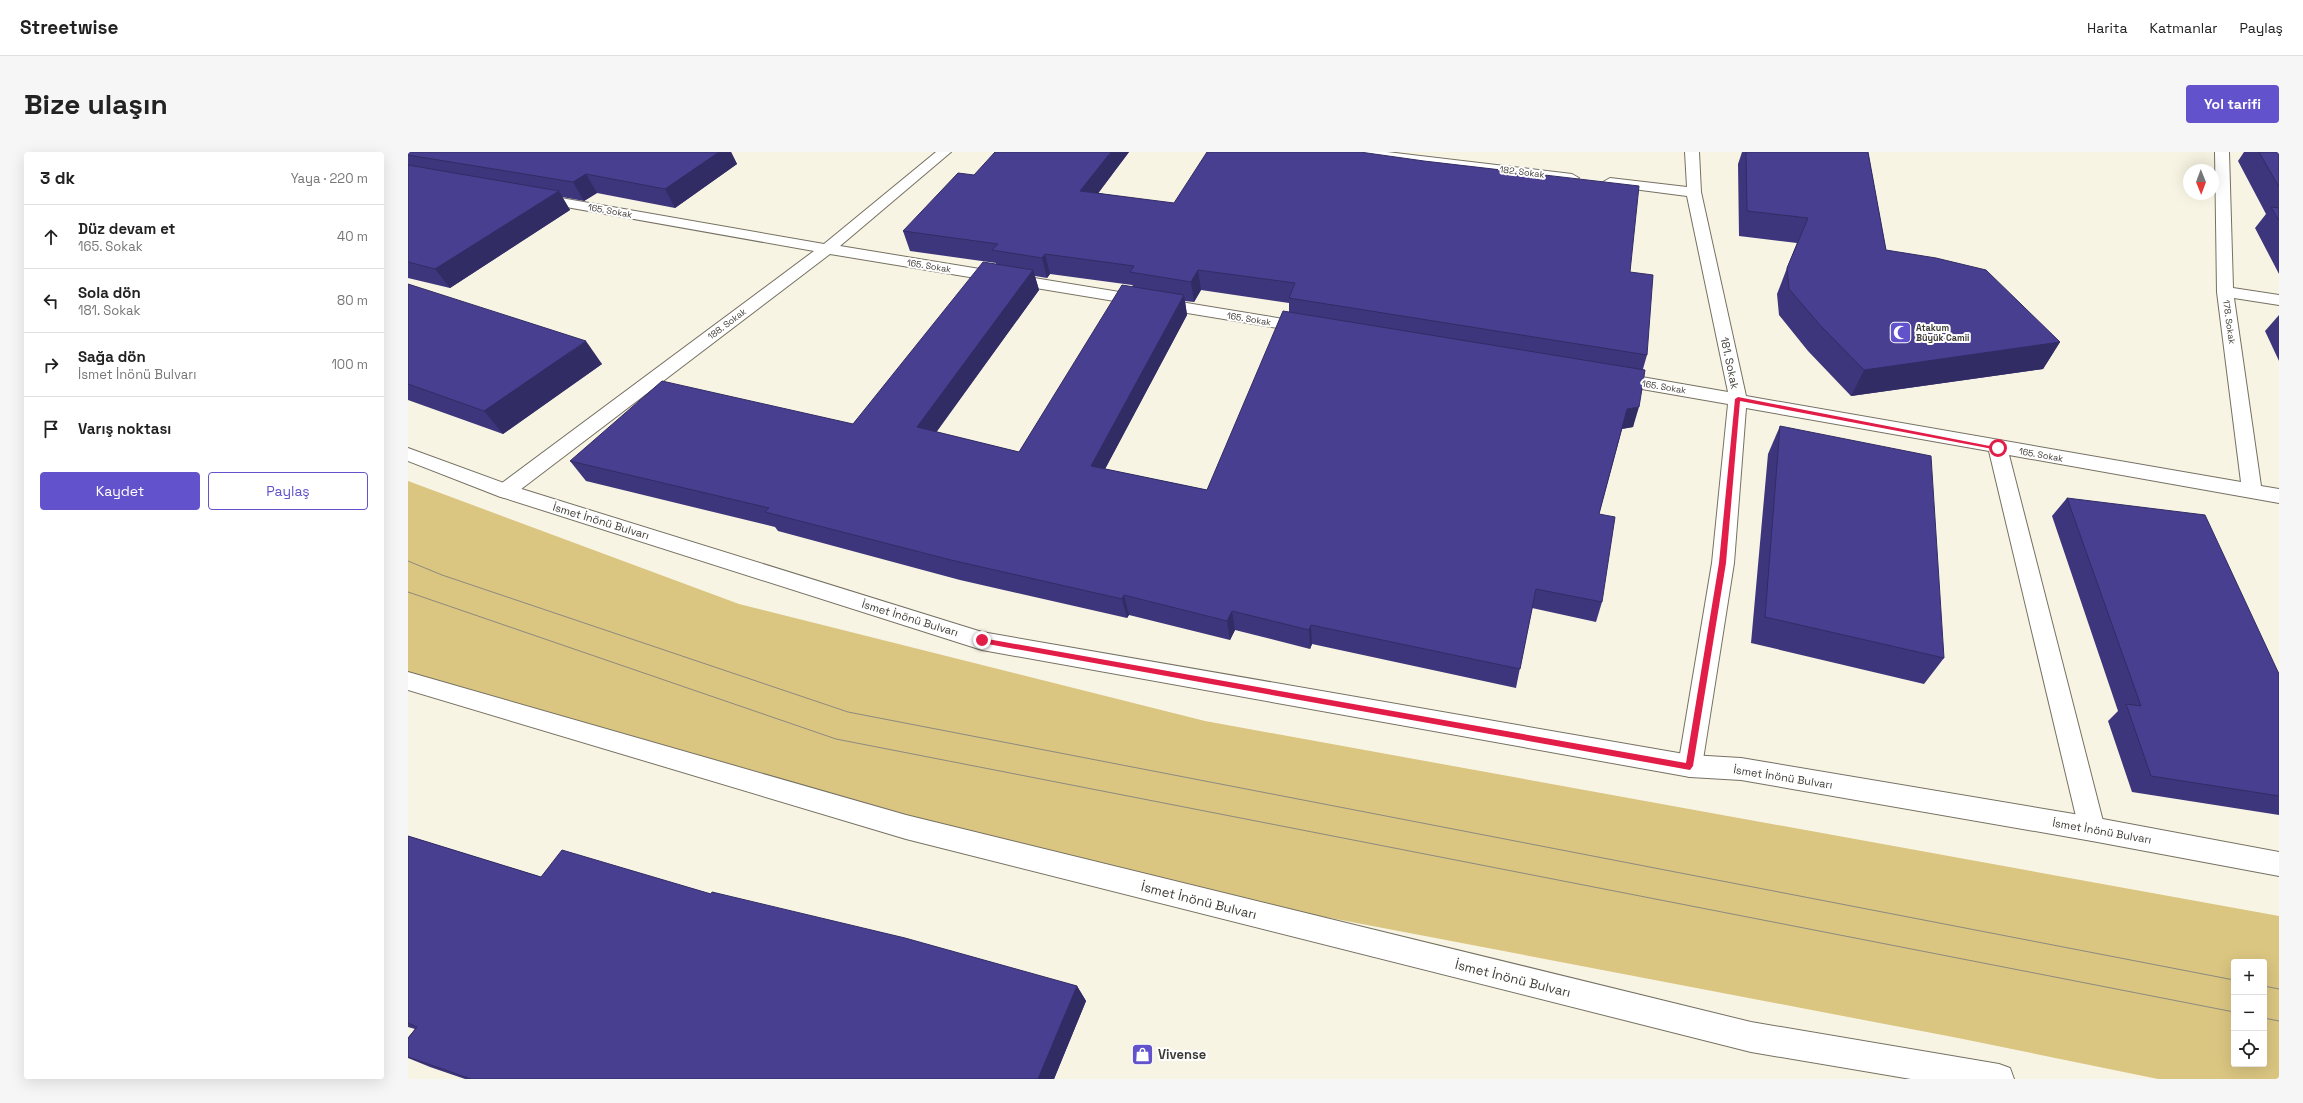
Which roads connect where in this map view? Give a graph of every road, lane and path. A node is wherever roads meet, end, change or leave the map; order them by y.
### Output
1 (944, 152) edge
2 (1350, 152) edge
3 (1692, 152) edge
4 (2223, 154) edge
5 (1694, 192) junction
6 (524, 196) edge
7 (827, 249) junction
8 (2225, 292) junction
9 (2279, 300) edge
10 (1322, 330) edge
11 (1596, 376) edge
12 (1738, 399) junction
13 (1998, 448) junction
14 (408, 454) edge
15 (505, 491) junction
16 (2252, 491) junction
17 (2279, 496) edge
18 (408, 681) edge
19 (1690, 766) junction
20 (2092, 829) junction
21 (2279, 864) edge
22 (1988, 1078) edge

1 - 7 street, 188. Sokak
2 - 5 street, 182. Sokak
3 - 5 street, 181. Sokak
4 - 8 street, 178. Sokak
5 - 12 street, 181. Sokak
6 - 7 street, 165. Sokak
7 - 10 street, 165. Sokak
7 - 15 street, 188. Sokak
8 - 9 street
8 - 16 street, 178. Sokak
11 - 12 street, 165. Sokak
12 - 13 street, 165. Sokak
12 - 19 street, 181. Sokak
13 - 16 street, 165. Sokak
13 - 20 street
14 - 15 street, İsmet İnönü Bulvarı
15 - 19 street, İsmet İnönü Bulvarı
16 - 17 street, 165. Sokak
18 - 22 street, İsmet İnönü Bulvarı
19 - 20 street, İsmet İnönü Bulvarı
20 - 21 street, İsmet İnönü Bulvarı

